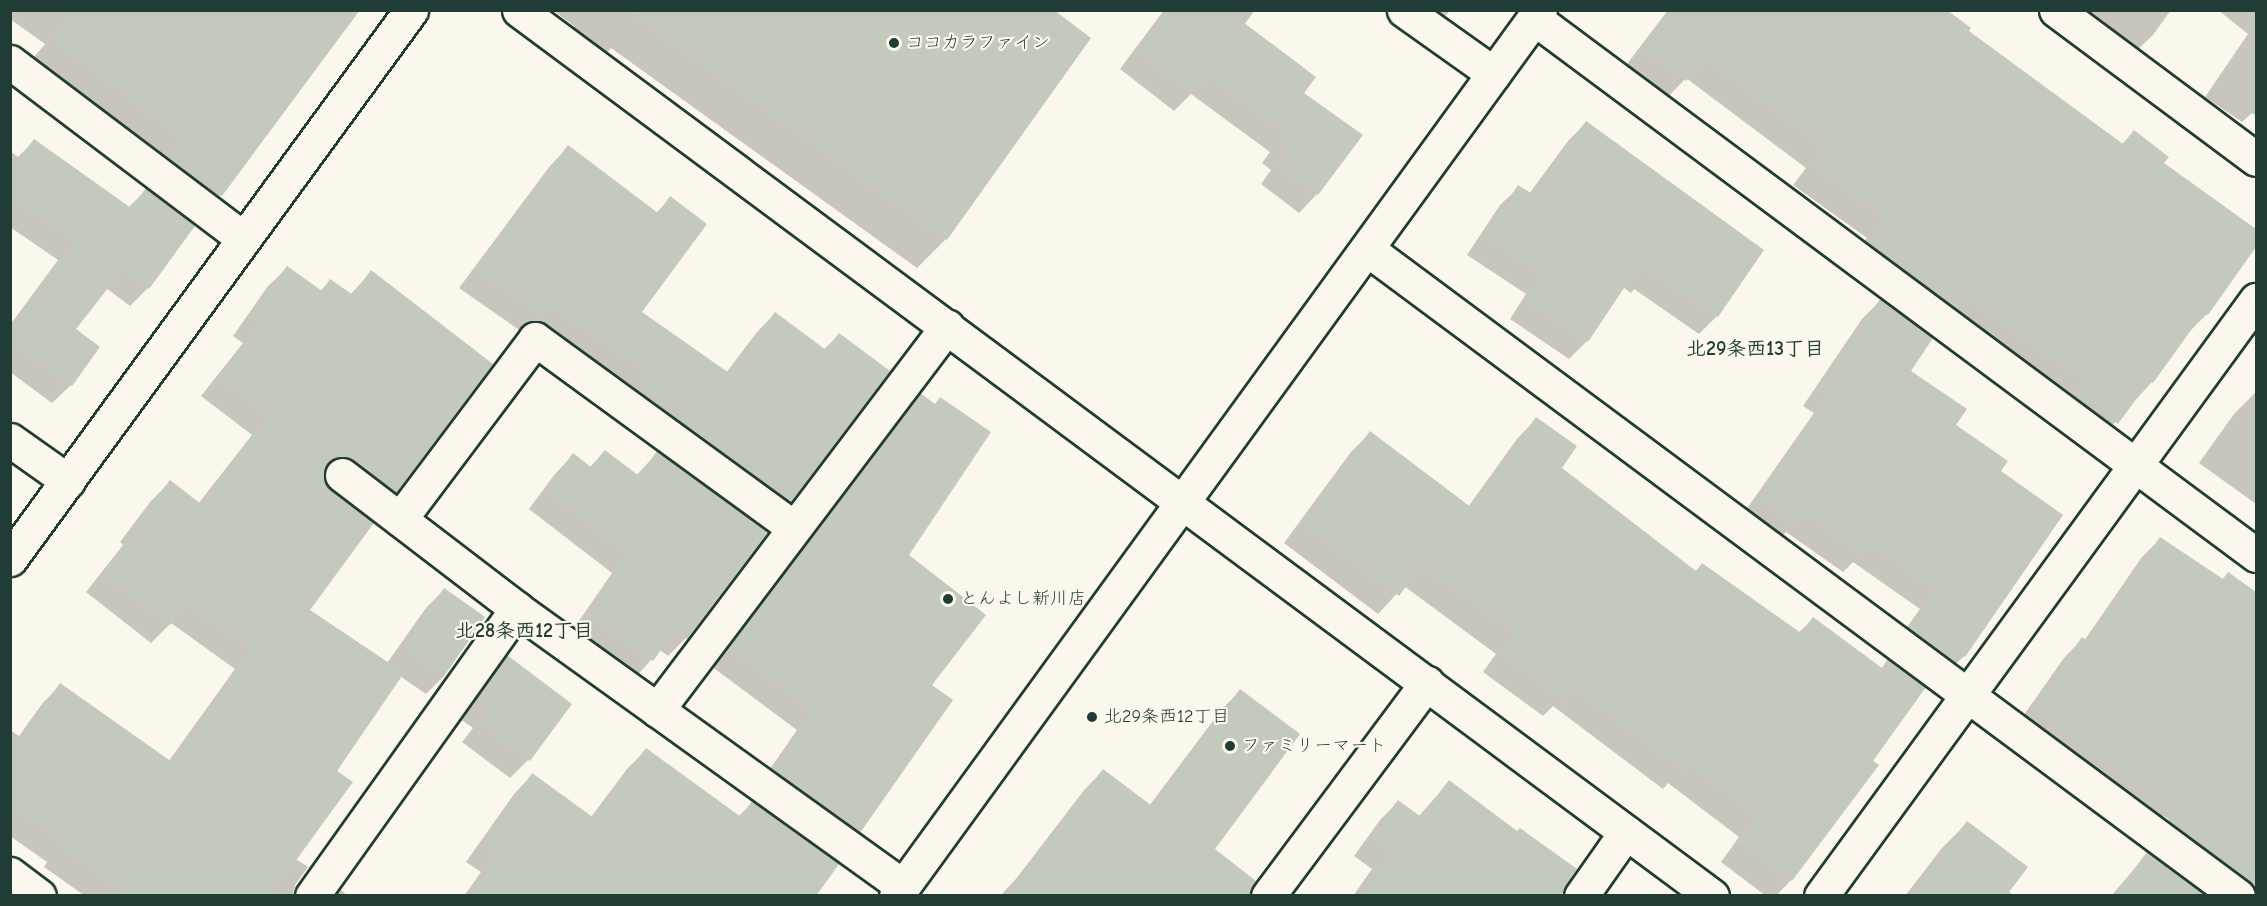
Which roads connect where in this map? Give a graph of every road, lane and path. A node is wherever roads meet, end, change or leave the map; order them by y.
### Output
1 (411, 10) edge
2 (519, 10) edge
3 (1404, 10) edge
4 (2056, 10) edge
5 (1537, 14) edge
6 (10, 62) edge
7 (1494, 74) junction
8 (2256, 159) edge
9 (244, 239) junction
10 (1366, 249) junction
11 (2256, 300) edge
12 (947, 326) junction
13 (10, 440) edge
14 (2135, 467) junction
15 (342, 475) dead end
16 (68, 481) junction
17 (1183, 501) junction
18 (400, 519) junction
19 (793, 527) junction
20 (2256, 555) edge
21 (10, 559) edge
22 (517, 609) junction
23 (1427, 683) junction
24 (1969, 694) junction
25 (657, 710) junction
26 (1626, 832) junction
27 (10, 874) edge
28 (899, 891) edge
29 (39, 896) edge
30 (312, 896) edge
31 (1268, 896) edge
32 (1581, 896) edge
33 (1712, 896) edge
34 (1821, 896) edge
35 (2238, 896) edge

1 - 9 street
2 - 12 street
3 - 7 street
4 - 8 street
5 - 7 street
5 - 14 street
6 - 9 street
7 - 10 street
9 - 16 street
10 - 17 street
10 - 24 street
11 - 14 street
12 - 17 street
12 - 19 street
13 - 16 street
14 - 20 street
14 - 24 street
15 - 18 street
16 - 21 street
17 - 23 street
17 - 28 street
18 - 19 street
18 - 22 street
19 - 25 street
22 - 25 street
22 - 30 street
23 - 26 street
23 - 31 street
24 - 34 street
24 - 35 street
25 - 28 street
26 - 32 street
26 - 33 street
27 - 29 street

